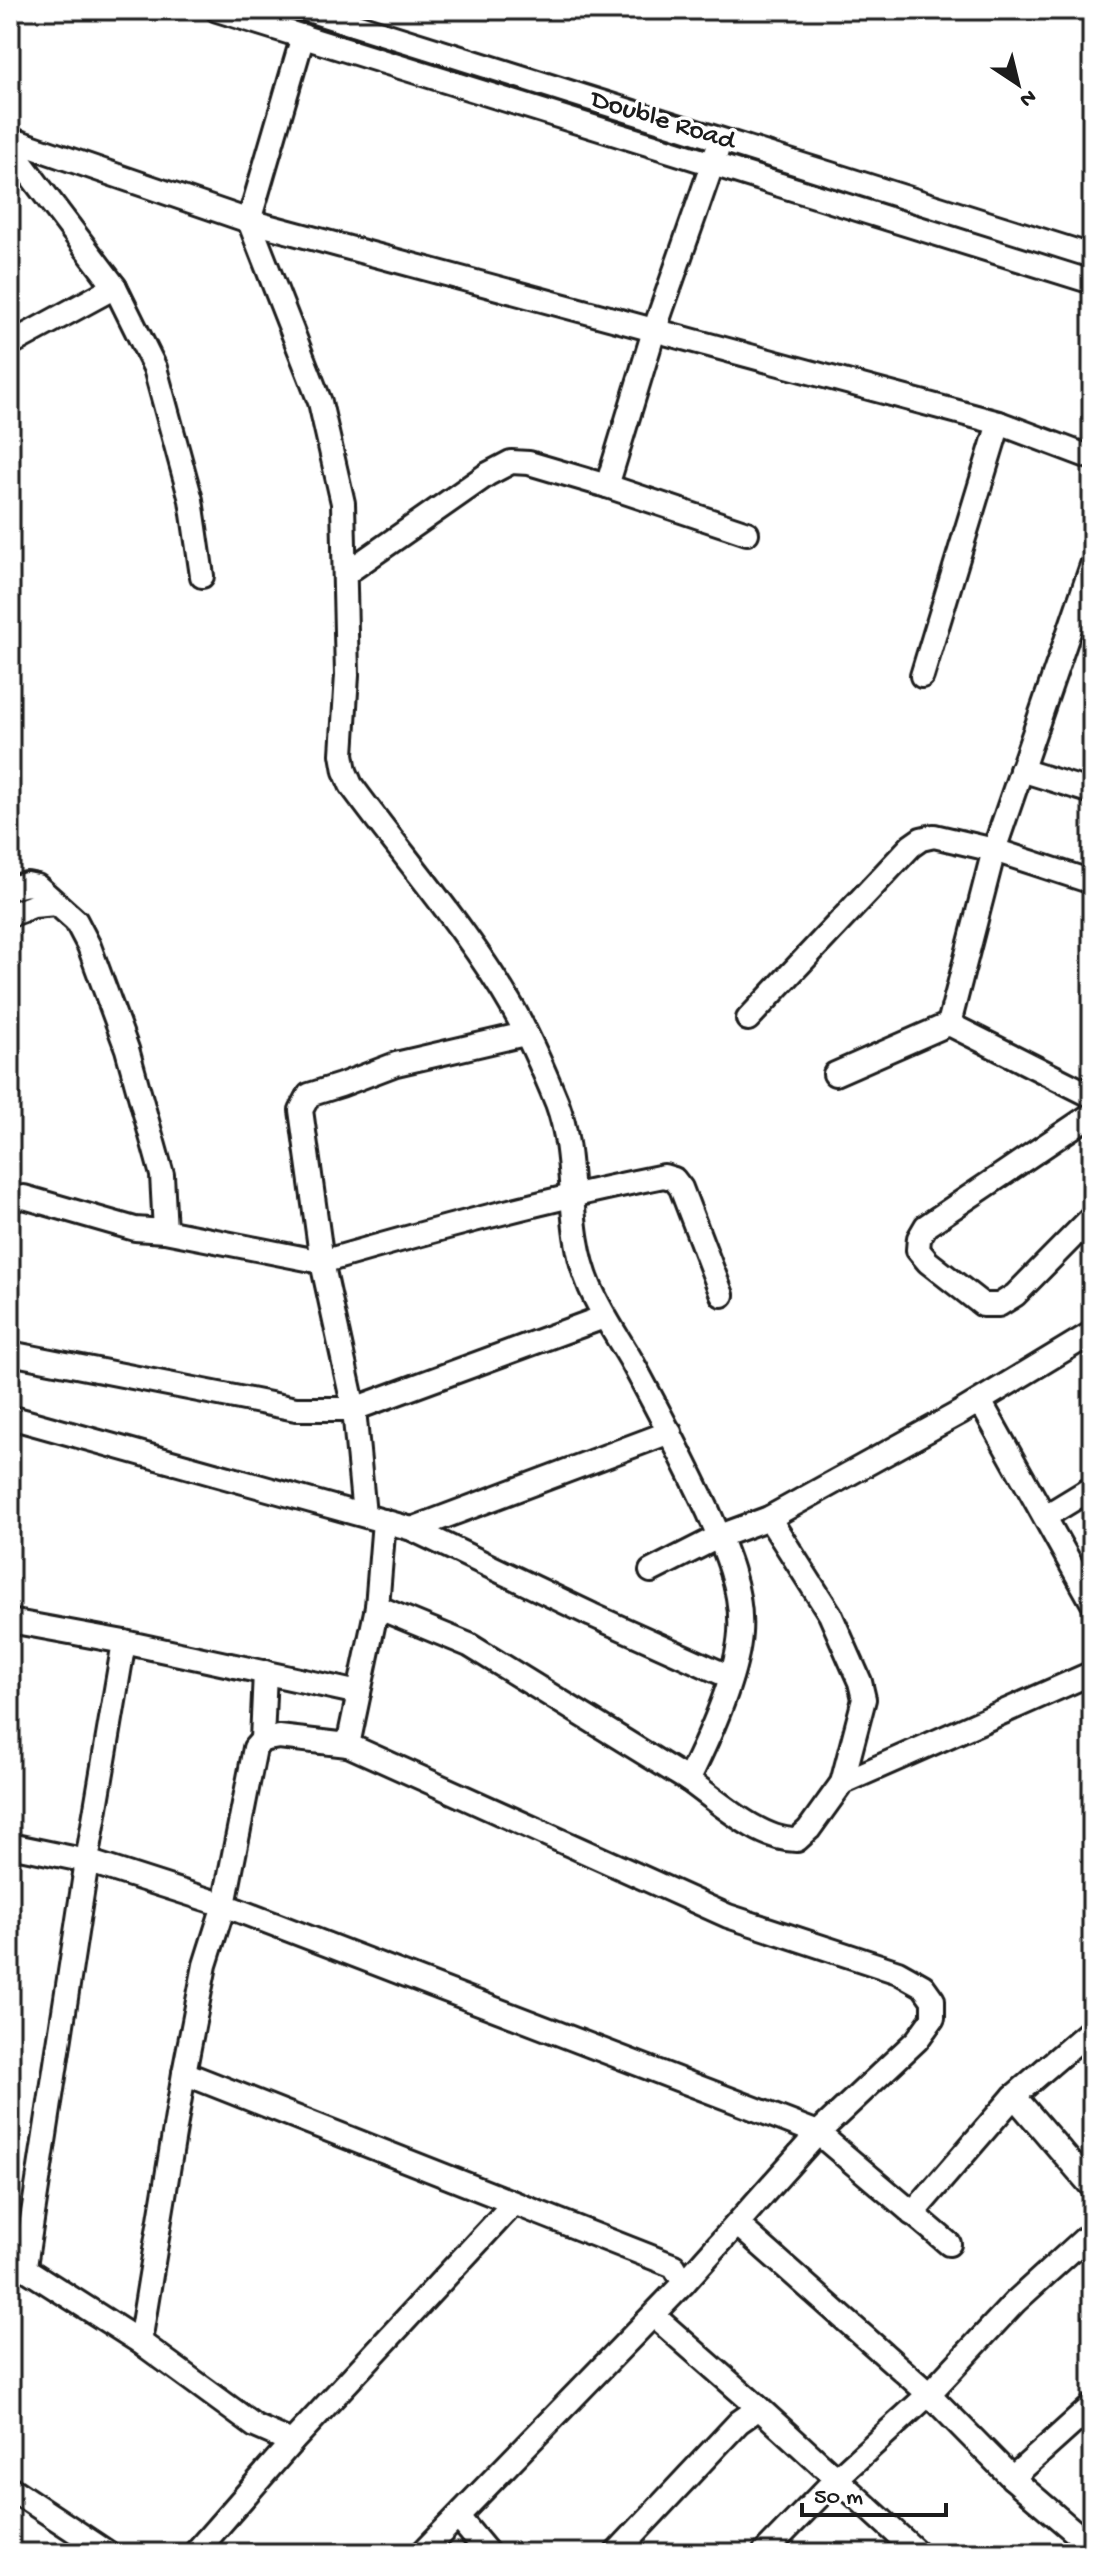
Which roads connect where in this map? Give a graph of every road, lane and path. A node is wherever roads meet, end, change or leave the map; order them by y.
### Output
1 (217, 10) edge
2 (308, 10) edge
3 (378, 32) junction
4 (303, 36) junction
5 (369, 57) junction
6 (721, 138) junction
7 (10, 139) edge
8 (10, 148) edge
9 (714, 163) junction
10 (249, 221) junction
11 (1092, 256) edge
12 (1092, 282) edge
13 (115, 287) junction
14 (654, 331) junction
15 (10, 344) edge
16 (999, 423) junction
17 (1092, 458) edge
18 (607, 486) junction
19 (747, 533) dead end
20 (1092, 565) edge
21 (345, 574) junction
22 (202, 576) dead end
23 (922, 676) dead end
24 (1021, 770) junction
25 (1092, 792) edge
26 (994, 850) junction
27 (1092, 882) edge
28 (10, 888) edge
29 (56, 904) junction
30 (10, 915) edge
31 (748, 1019) dead end
32 (949, 1024) junction
33 (525, 1034) junction
34 (835, 1074) dead end
35 (1092, 1096) edge
36 (1092, 1114) edge
37 (572, 1194) junction
38 (10, 1200) edge
39 (1092, 1217) edge
40 (165, 1231) junction
41 (322, 1262) junction
42 (722, 1295) dead end
43 (604, 1317) junction
44 (1092, 1333) edge
45 (10, 1353) edge
46 (980, 1401) junction
47 (354, 1409) junction
48 (10, 1417) edge
49 (670, 1432) junction
50 (1092, 1488) edge
51 (1046, 1516) junction
52 (374, 1518) junction
53 (769, 1518) junction
54 (412, 1529) junction
55 (720, 1536) junction
56 (651, 1571) dead end
57 (1092, 1602) edge
58 (377, 1607) junction
59 (10, 1621) edge
60 (124, 1642) junction
61 (265, 1672) junction
62 (1092, 1673) edge
63 (730, 1677) junction
64 (359, 1693) junction
65 (262, 1740) junction
66 (348, 1745) junction
67 (688, 1780) junction
68 (842, 1783) junction
69 (10, 1845) edge
70 (87, 1861) junction
71 (224, 1905) junction
72 (1092, 2029) edge
73 (184, 2073) junction
74 (1014, 2096) junction
75 (818, 2133) junction
76 (1092, 2187) edge
77 (514, 2203) junction
78 (912, 2214) junction
79 (737, 2224) junction
80 (1092, 2232) edge
81 (949, 2244) dead end
82 (17, 2262) edge
83 (684, 2283) junction
84 (654, 2316) junction
85 (140, 2342) junction
86 (929, 2394) junction
87 (1092, 2406) edge
88 (759, 2408) junction
89 (292, 2442) junction
90 (837, 2478) junction
91 (1012, 2478) junction
92 (10, 2488) edge
93 (458, 2517) junction
94 (1092, 2547) edge
95 (108, 2553) edge
96 (195, 2553) edge
97 (422, 2553) edge
98 (488, 2553) edge
99 (616, 2553) edge
100 (764, 2553) edge
101 (918, 2553) edge

1 - 4 street, Double Road
2 - 3 street, Double Road
3 - 5 street
3 - 6 street, Double Road
4 - 5 street, Double Road
4 - 10 street
5 - 9 street, Double Road
6 - 9 street
6 - 11 street, Double Road
7 - 10 street
8 - 13 street
9 - 12 street, Double Road
9 - 14 street
10 - 14 street
10 - 21 street
13 - 15 street
13 - 22 street
14 - 16 street
14 - 18 street
16 - 17 street
16 - 23 street
18 - 19 street
18 - 21 street
20 - 24 street
21 - 33 street
24 - 25 street
24 - 26 street
26 - 27 street
26 - 31 street
26 - 32 street
28 - 29 street
29 - 30 street
29 - 40 street
32 - 34 street
32 - 35 street
33 - 37 street
33 - 41 street
36 - 39 street
37 - 41 street
37 - 42 street
37 - 43 street
38 - 40 street
40 - 41 street
41 - 47 street
43 - 47 street
43 - 49 street
44 - 46 street
45 - 47 street
46 - 51 street
46 - 53 street
47 - 52 street
48 - 52 street
49 - 54 street
49 - 55 street
50 - 51 street
51 - 57 street
52 - 54 street
52 - 58 street
53 - 55 street
53 - 68 street
54 - 63 street
55 - 56 street
55 - 63 street
58 - 64 street
58 - 67 street
59 - 60 street
60 - 61 street
60 - 70 street
61 - 64 street
61 - 65 street
62 - 68 street
63 - 67 street
64 - 66 street
65 - 66 street
65 - 71 street
66 - 75 street
67 - 68 street
69 - 70 street
70 - 71 street
70 - 82 street
71 - 73 street
71 - 75 street
72 - 74 street
73 - 77 street
73 - 85 street
74 - 76 street
74 - 78 street
75 - 78 street
75 - 79 street
77 - 83 street
77 - 89 street
78 - 81 street
79 - 83 street
79 - 86 street
80 - 86 street
82 - 85 street
83 - 84 street
84 - 88 street
84 - 93 street
85 - 89 street
86 - 90 street
86 - 91 street
87 - 91 street
88 - 90 street
88 - 99 street
89 - 96 street
90 - 100 street
90 - 101 street
91 - 94 street
92 - 95 street
93 - 97 street
93 - 98 street

